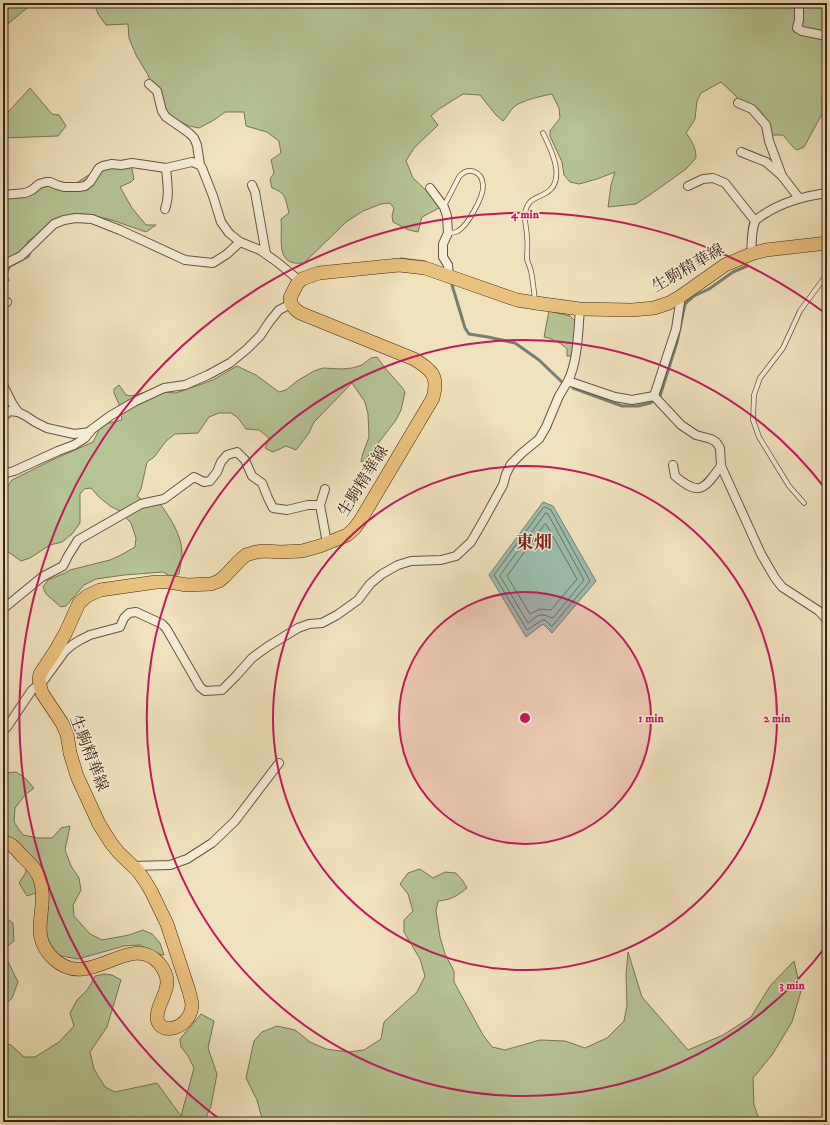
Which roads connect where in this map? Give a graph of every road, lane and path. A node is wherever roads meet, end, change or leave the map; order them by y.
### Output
1 (799, 8) dead end
2 (827, 36) edge
3 (149, 84) dead end
4 (738, 103) dead end
5 (543, 133) dead end
6 (741, 152) dead end
7 (200, 165) junction
8 (166, 168) junction
9 (782, 176) junction
10 (252, 185) dead end
11 (688, 186) dead end
12 (430, 188) dead end
13 (827, 193) edge
14 (3, 195) edge
15 (799, 198) junction
16 (444, 207) junction
17 (164, 209) dead end
18 (755, 221) junction
19 (448, 232) junction
20 (240, 242) junction
21 (827, 243) edge
22 (266, 254) junction
23 (751, 254) junction
24 (3, 265) edge
25 (827, 274) edge
26 (449, 277) junction
27 (300, 281) junction
28 (681, 296) junction
29 (536, 303) junction
30 (291, 304) junction
31 (580, 309) junction
32 (568, 380) junction
33 (3, 385) edge
34 (654, 396) junction
35 (18, 412) junction
36 (3, 417) edge
37 (90, 432) junction
38 (673, 465) dead end
39 (721, 466) junction
40 (3, 474) edge
41 (325, 489) dead end
42 (804, 503) dead end
43 (320, 505) junction
44 (327, 543) junction
45 (3, 609) edge
46 (827, 620) edge
47 (40, 685) junction
48 (3, 730) edge
49 (279, 763) dead end
50 (3, 842) edge
51 (133, 866) junction

1 - 2 street
3 - 7 street
4 - 9 street
5 - 29 lane
6 - 9 street
7 - 8 street
7 - 20 street
8 - 14 street
8 - 17 street
9 - 15 street
10 - 22 street
11 - 18 street
12 - 16 street
13 - 15 street
15 - 18 street
16 - 19 street
16 - 19 lane
18 - 23 street
19 - 26 street
20 - 22 street
20 - 24 street
21 - 23 main road, 生駒精華線
22 - 27 street
23 - 28 main road, 生駒精華線
25 - 42 lane
26 - 27 main road, 生駒精華線
26 - 29 main road, 生駒精華線
27 - 30 main road
28 - 31 main road, 生駒精華線
28 - 34 street
29 - 31 main road, 生駒精華線
30 - 37 street
30 - 44 main road, 生駒精華線
31 - 32 street
32 - 34 street
32 - 47 street
33 - 35 street
34 - 39 street
35 - 36 street
35 - 37 street
37 - 40 street
38 - 39 street
39 - 46 street
41 - 43 street
43 - 44 street
43 - 45 street
44 - 47 main road, 生駒精華線
47 - 48 street
47 - 51 main road, 生駒精華線
49 - 51 street
50 - 51 main road, 生駒精華線

